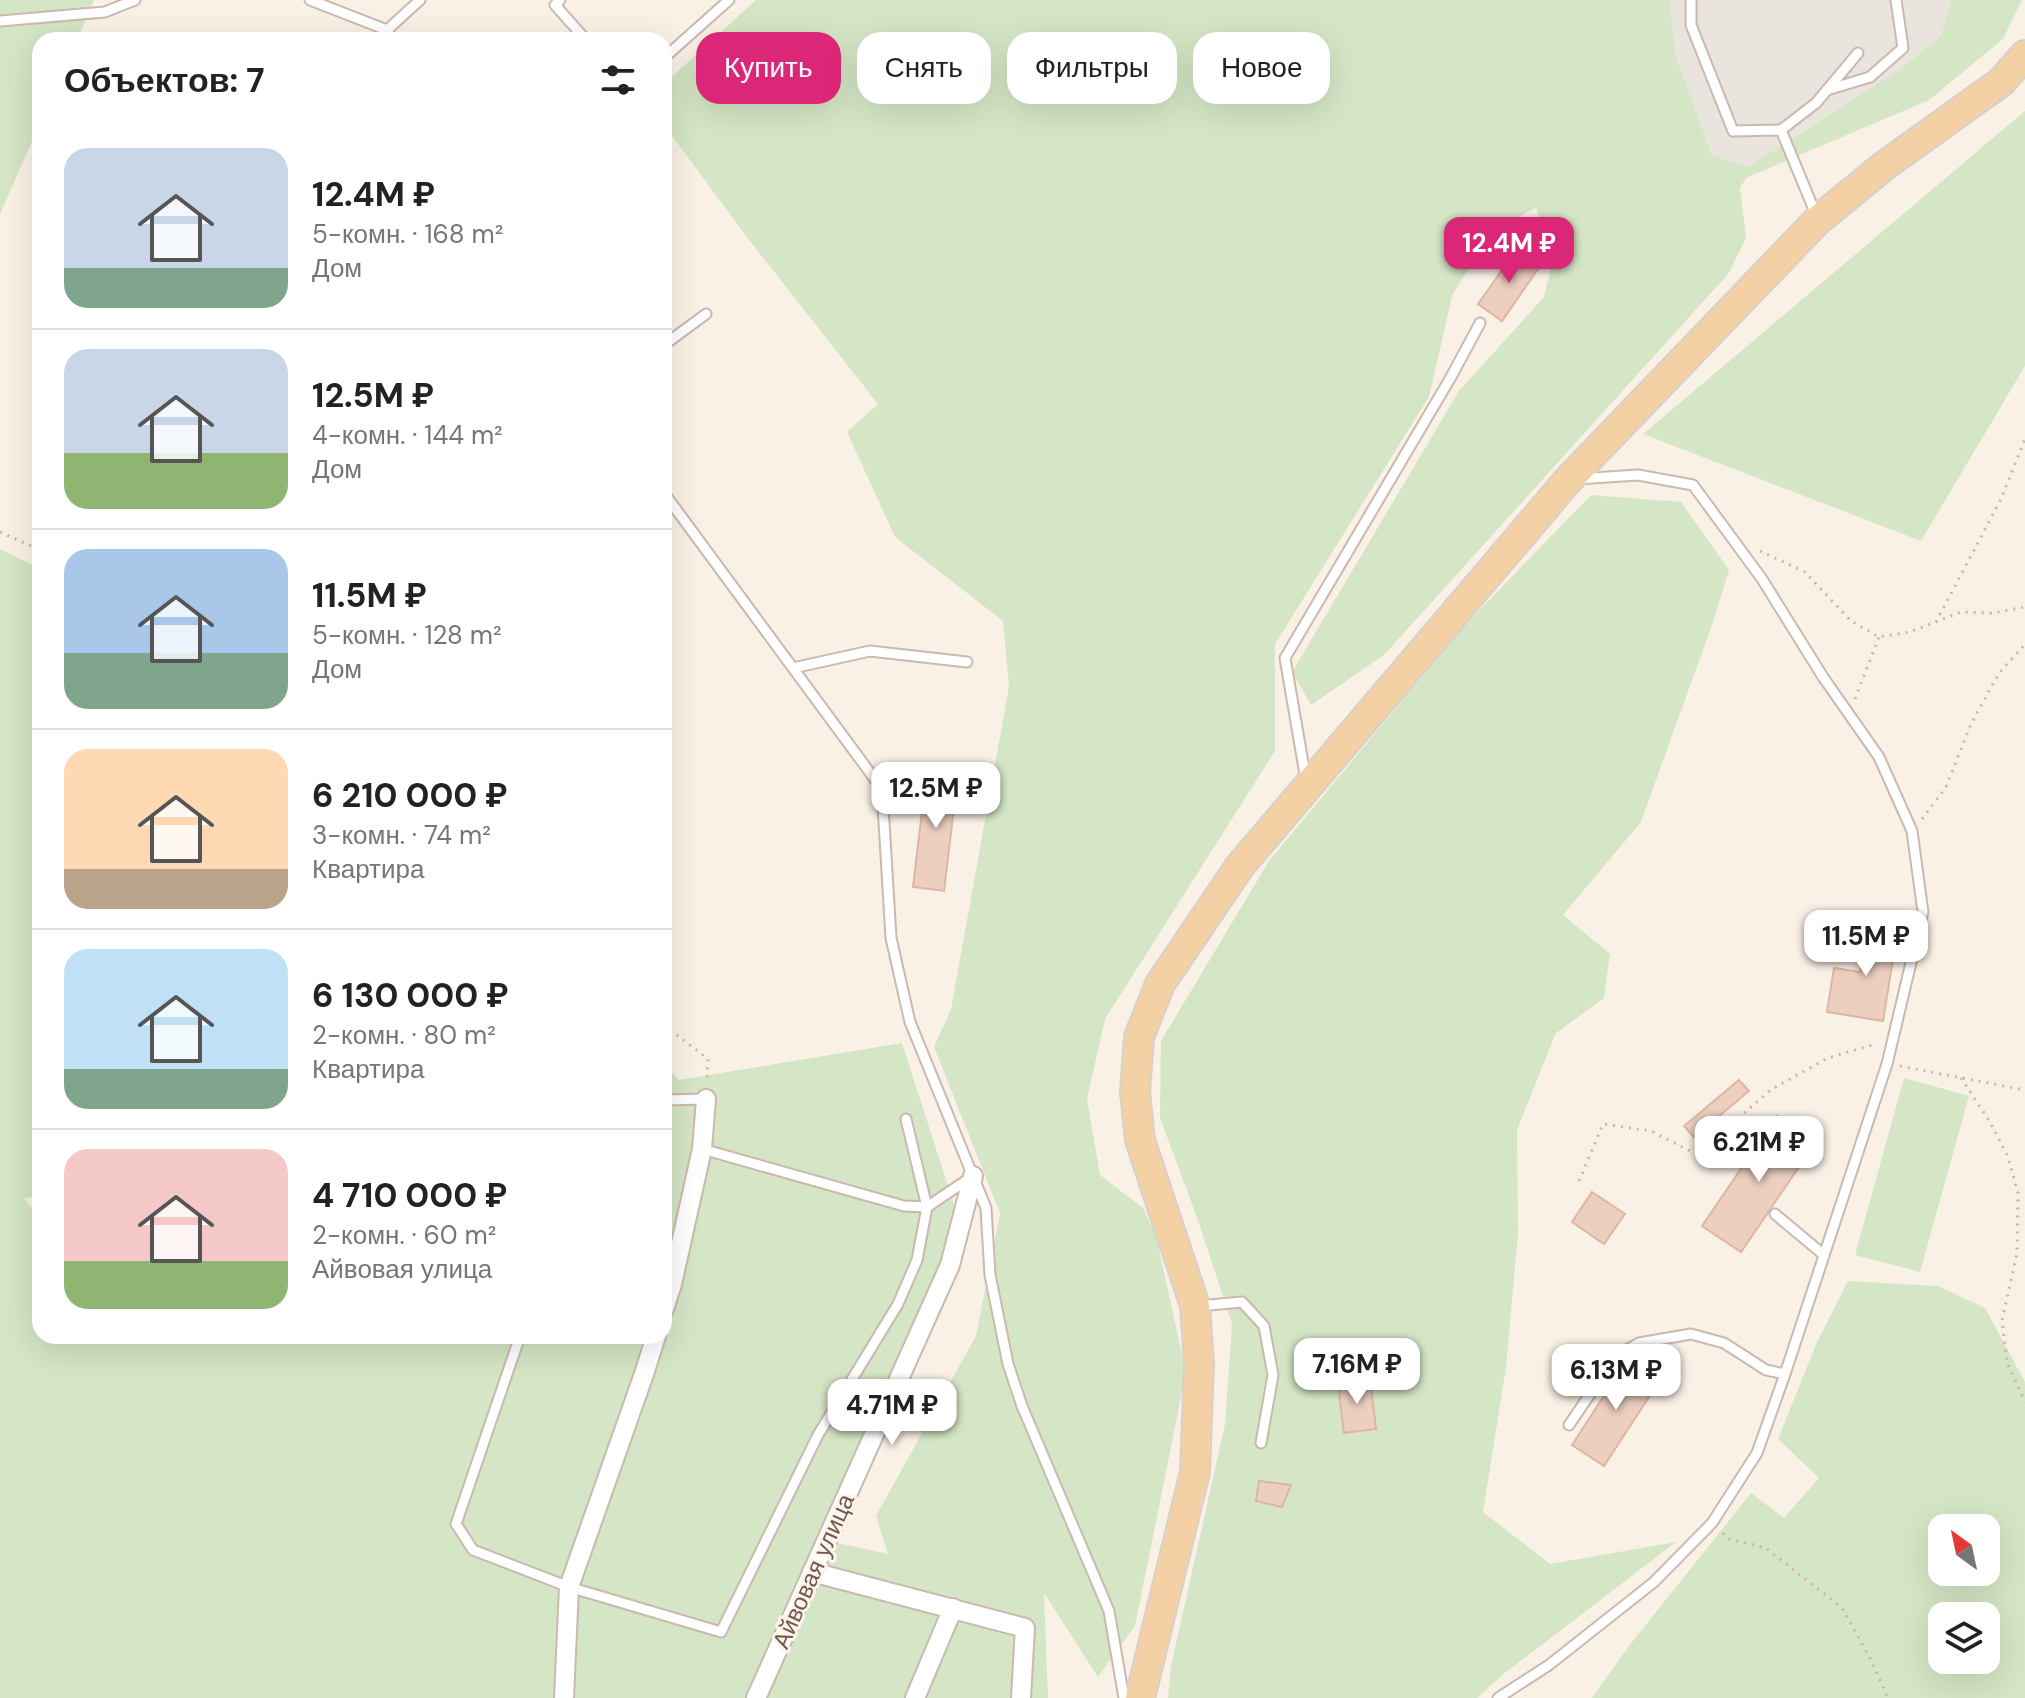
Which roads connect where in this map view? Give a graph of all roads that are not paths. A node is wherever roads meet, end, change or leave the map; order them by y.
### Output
1 (135, 0) edge
2 (310, 0) edge
3 (420, 0) edge
4 (560, 0) edge
5 (729, 0) edge
6 (1691, 0) edge
7 (1896, 0) edge
8 (0, 21) edge
9 (387, 30) joint
10 (579, 32) edge
11 (672, 51) edge
12 (1858, 53) dead end
13 (2025, 55) edge
14 (1827, 90) junction
15 (1781, 130) junction
16 (1818, 220) junction
17 (706, 314) dead end
18 (1480, 323) dead end
19 (672, 339) edge
20 (1569, 479) junction
21 (672, 504) edge
22 (967, 662) dead end
23 (793, 668) junction
24 (1307, 787) junction
25 (706, 1099) joint
26 (672, 1100) edge
27 (906, 1119) dead end
28 (702, 1149) junction
29 (973, 1176) junction
30 (927, 1207) junction
31 (1775, 1214) dead end
32 (1824, 1255) junction
33 (672, 1284) edge
34 (1195, 1306) junction
35 (517, 1344) edge
36 (653, 1344) edge
37 (1785, 1374) junction
38 (1569, 1425) dead end
39 (1261, 1443) dead end
40 (812, 1572) junction
41 (569, 1587) junction
42 (953, 1608) junction
43 (564, 1698) edge
44 (756, 1698) edge
45 (915, 1698) edge
46 (1021, 1698) edge
47 (1124, 1698) edge
48 (1140, 1698) edge
49 (1498, 1698) edge

1 - 8 lane
2 - 9 lane
3 - 9 lane
4 - 10 lane
5 - 11 lane
6 - 15 lane
7 - 14 lane
12 - 14 lane
13 - 16 main road
14 - 15 lane
15 - 16 lane
16 - 20 main road
17 - 19 lane
18 - 24 lane
20 - 24 main road
20 - 32 lane
21 - 23 lane
22 - 23 lane
23 - 29 lane
24 - 34 main road
25 - 26 lane
25 - 28 street
27 - 30 lane
28 - 30 lane
28 - 33 street
29 - 30 lane
29 - 40 street, Айвовая улица
29 - 47 lane
30 - 41 lane
31 - 32 lane
32 - 37 lane
34 - 39 lane
34 - 48 main road
35 - 41 lane
36 - 41 street
37 - 38 lane
37 - 49 lane
40 - 42 street
40 - 44 street, Айвовая улица
41 - 43 street
42 - 45 street
42 - 46 street

